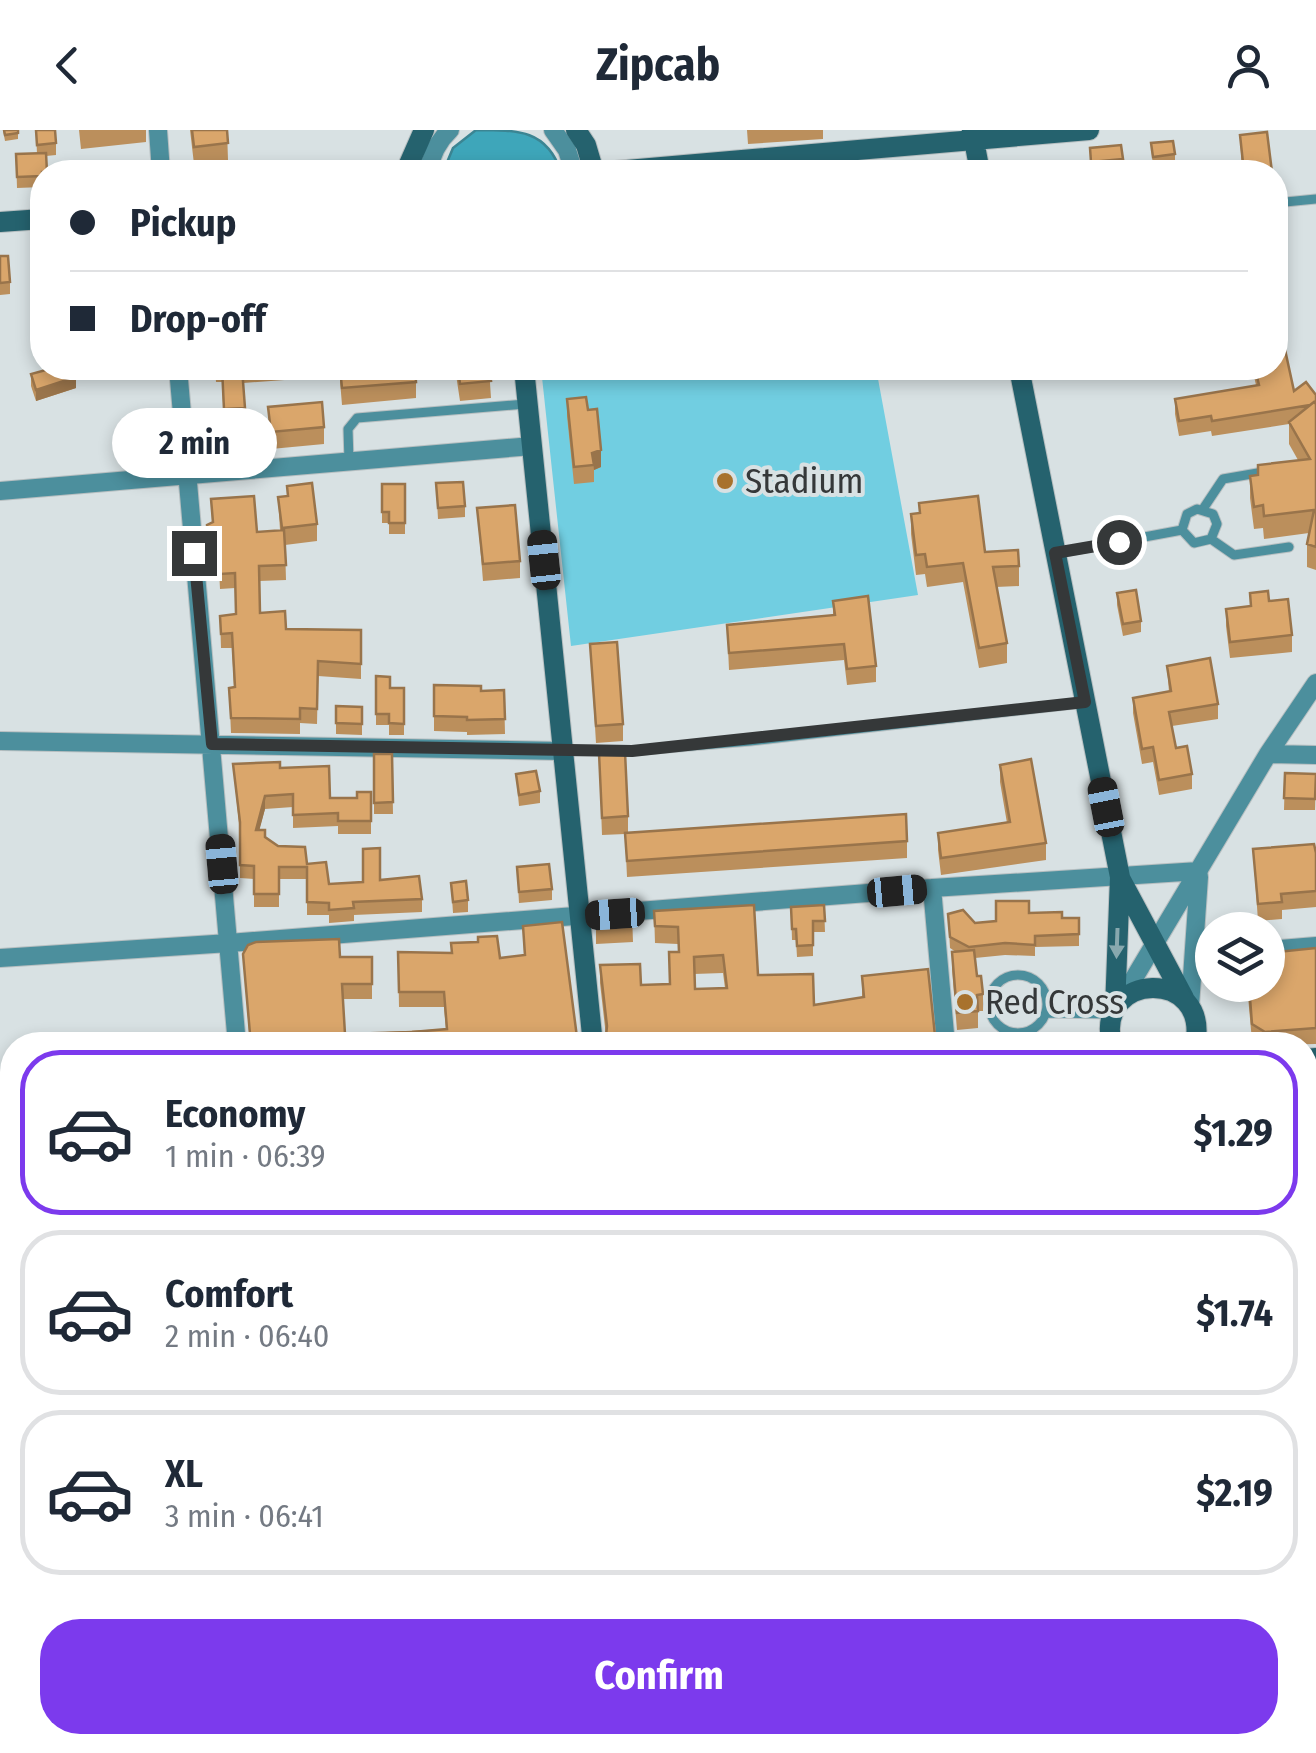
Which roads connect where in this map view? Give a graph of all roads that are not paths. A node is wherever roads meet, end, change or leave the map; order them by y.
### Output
1 (158, 130) edge
2 (424, 130) edge
3 (450, 130) edge
4 (553, 130) edge
5 (576, 130) edge
6 (1089, 130) edge
7 (972, 135) edge
8 (160, 160) edge
9 (410, 160) edge
10 (430, 160) edge
11 (570, 160) edge
12 (590, 160) edge
13 (723, 160) edge
14 (977, 160) edge
15 (1316, 199) edge
16 (1288, 202) edge
17 (30, 220) edge
18 (0, 222) edge
19 (179, 380) edge
20 (525, 380) edge
21 (1020, 380) edge
22 (528, 403) junction
23 (532, 446) junction
24 (350, 462) junction
25 (1277, 470) edge
26 (187, 476) junction
27 (0, 491) edge
28 (1203, 509) junction
29 (1182, 530) junction
30 (1211, 539) junction
31 (1289, 546) dead end
32 (1055, 553) junction
33 (1316, 683) edge
34 (1085, 702) junction
35 (0, 741) edge
36 (212, 744) junction
37 (563, 752) junction
38 (1268, 754) junction
39 (1316, 755) edge
40 (1199, 871) junction
41 (1120, 877) junction
42 (932, 888) junction
43 (1201, 912) edge
44 (580, 916) junction
45 (229, 943) junction
46 (1154, 945) junction
47 (1316, 946) edge
48 (1285, 949) edge
49 (0, 958) edge
50 (1195, 986) edge
51 (1190, 1006) junction
52 (1115, 1010) junction
53 (1046, 1012) junction
54 (236, 1032) edge
55 (592, 1032) edge
56 (945, 1032) edge
57 (1014, 1032) edge
58 (1021, 1032) edge
59 (1102, 1032) edge
60 (1113, 1032) edge
61 (1196, 1032) edge
62 (1201, 1032) edge

1 - 8 street
2 - 9 street
3 - 10 street
4 - 11 street
5 - 12 street
6 - 7 street
7 - 13 street
7 - 14 street
15 - 16 lane
17 - 18 street
19 - 26 street
20 - 22 street
21 - 32 street
22 - 23 street
22 - 24 lane
23 - 24 street
23 - 37 street
24 - 26 street
25 - 28 lane
26 - 27 street
26 - 36 street
28 - 29 lane
28 - 30 lane
29 - 30 lane
29 - 32 lane
30 - 31 lane
32 - 34 street
33 - 38 street
34 - 37 lane
34 - 41 street
35 - 36 street
36 - 37 street
36 - 45 street
37 - 44 street
38 - 39 street
38 - 40 street
40 - 41 street
40 - 43 street
40 - 46 street
41 - 42 street
41 - 46 street
41 -> 52 street
42 - 44 street
42 - 56 street
44 - 45 street
44 - 55 street
45 - 49 street
45 - 54 street
46 - 51 street
46 - 52 street
47 - 48 street
50 - 51 street
51 - 52 street
51 - 61 street
51 - 62 street
52 - 53 lane
52 - 59 street
52 - 60 street
53 - 57 lane
53 - 58 lane

